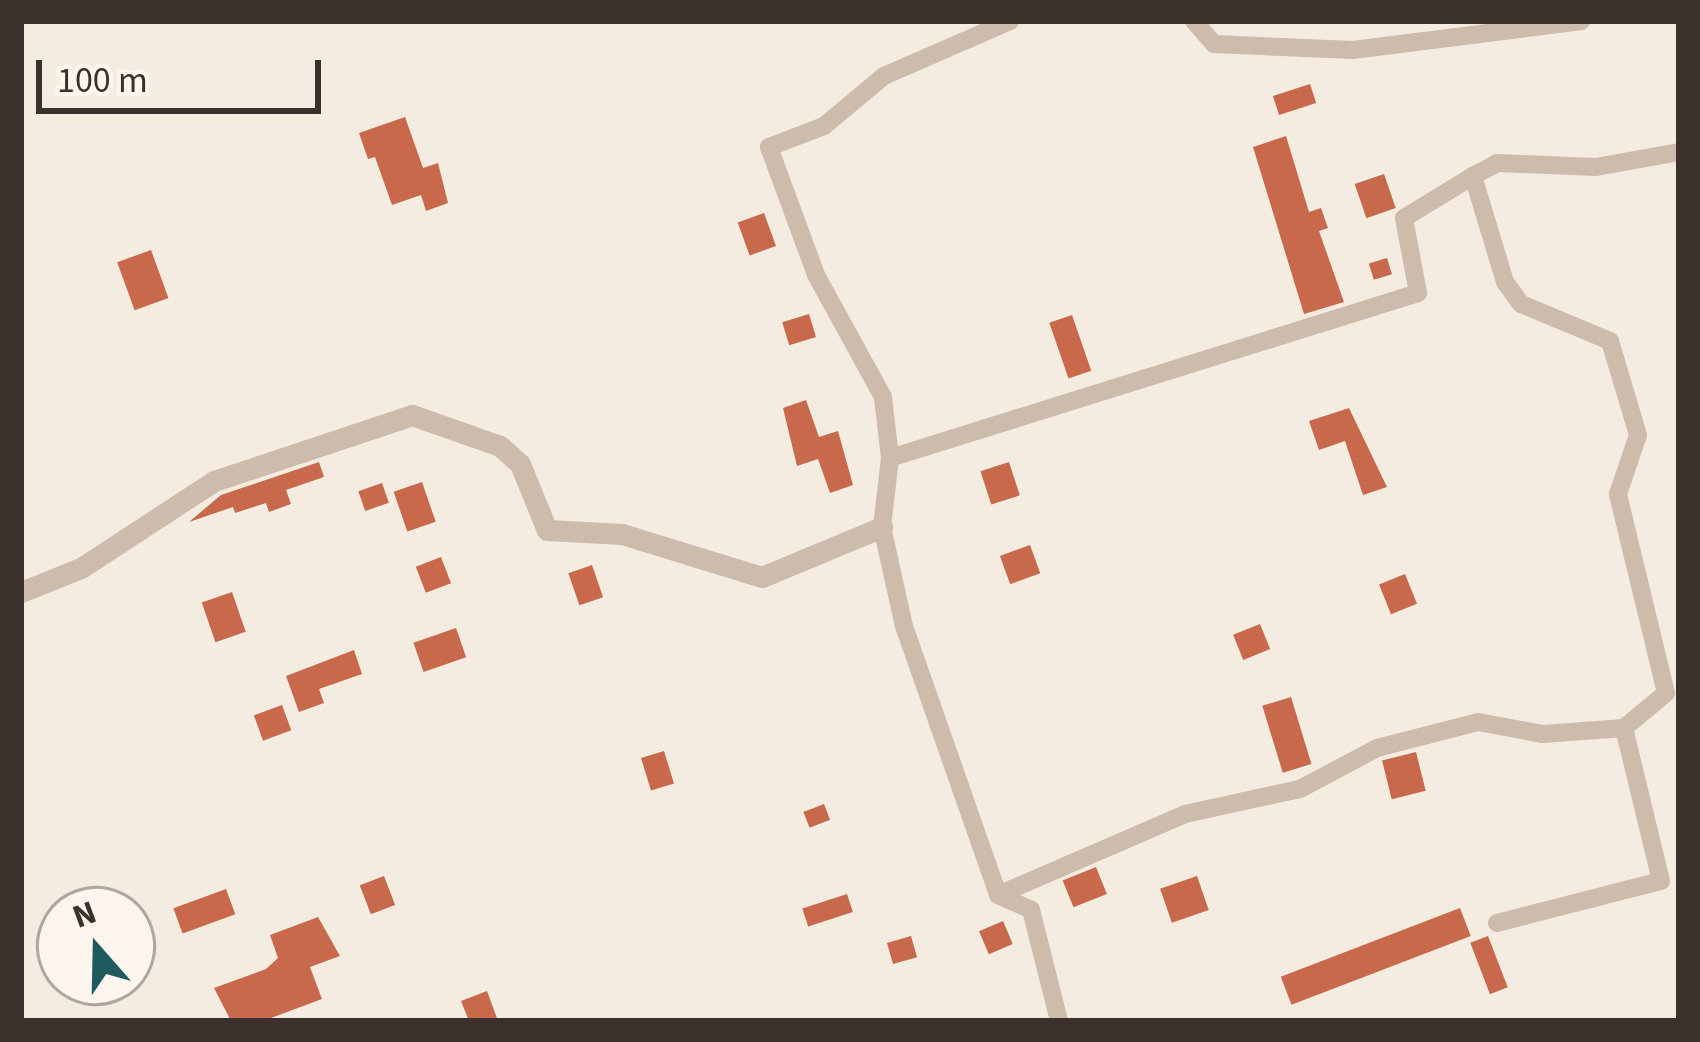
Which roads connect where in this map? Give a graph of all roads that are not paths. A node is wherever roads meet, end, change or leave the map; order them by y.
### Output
1 (1010, 21) edge
2 (1194, 21) edge
3 (1581, 21) edge
4 (1679, 152) edge
5 (1473, 176) junction
6 (890, 458) junction
7 (882, 527) junction
8 (21, 592) edge
9 (1624, 728) junction
10 (1670, 878) edge
11 (998, 895) junction
12 (1497, 923) dead end
13 (1058, 1021) edge

1 - 6 street
2 - 3 street
4 - 5 street
5 - 6 street
5 - 9 street
6 - 7 street
7 - 8 street
7 - 11 street
9 - 10 street
9 - 11 street
10 - 12 street
11 - 13 street

